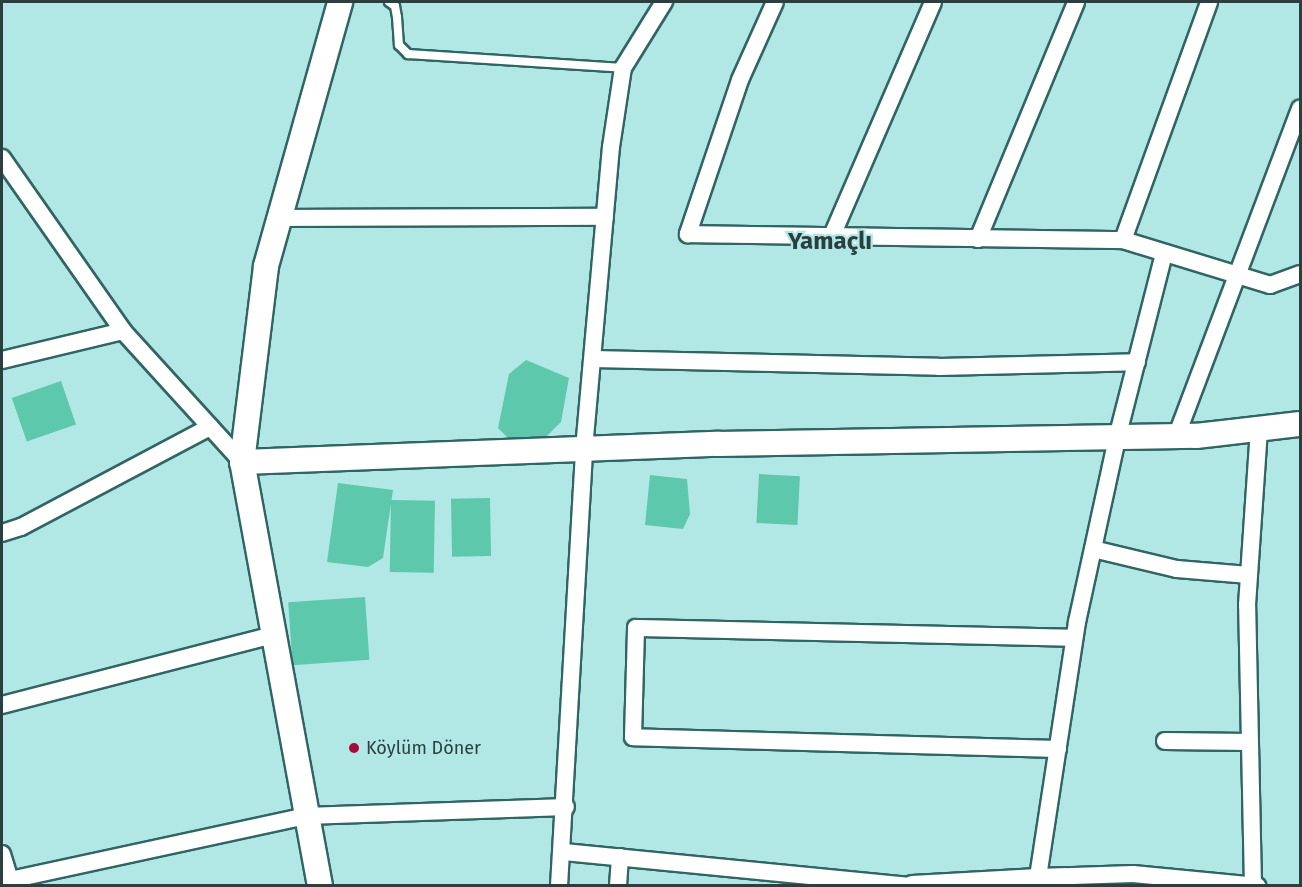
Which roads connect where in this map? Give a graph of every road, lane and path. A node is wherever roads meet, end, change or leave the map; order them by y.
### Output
1 (340, 2) edge
2 (389, 2) edge
3 (664, 2) edge
4 (775, 2) edge
5 (933, 2) edge
6 (1076, 2) edge
7 (1209, 2) edge
8 (623, 68) junction
9 (1300, 109) edge
10 (1295, 137) edge
11 (2, 158) edge
12 (605, 217) junction
13 (279, 218) junction
14 (831, 238) junction
15 (978, 239) junction
16 (1123, 240) junction
17 (1164, 253) junction
18 (1300, 274) edge
19 (1237, 276) junction
20 (123, 331) junction
21 (593, 359) junction
22 (2, 360) edge
23 (1137, 362) junction
24 (1300, 424) edge
25 (210, 427) junction
26 (1259, 430) junction
27 (1176, 437) junction
28 (1117, 438) junction
29 (584, 449) junction
30 (242, 462) junction
31 (2, 533) edge
32 (1093, 549) junction
33 (1249, 575) junction
34 (272, 635) junction
35 (1074, 638) junction
36 (2, 705) edge
37 (1165, 741) dead end
38 (1249, 742) junction
39 (1058, 749) junction
40 (566, 807) junction
41 (306, 816) junction
42 (564, 852) junction
43 (2, 854) edge
44 (620, 857) junction
45 (1038, 877) junction
46 (1107, 880) edge
47 (997, 882) edge
48 (11, 883) edge
49 (320, 885) edge
50 (559, 885) edge
51 (618, 885) edge
52 (912, 885) edge
53 (1254, 885) edge

1 - 13 main road
2 - 8 lane
3 - 8 street
4 - 14 street
5 - 14 street
6 - 15 street
7 - 16 street
8 - 12 street
9 - 10 street
10 - 19 street
11 - 20 street
12 - 13 street
12 - 21 street
13 - 30 main road
14 - 15 street
15 - 16 street
16 - 17 street
17 - 19 street
17 - 23 street
18 - 19 street
19 - 27 street
20 - 22 street
20 - 25 street
21 - 23 street
21 - 29 street
23 - 28 street
24 - 26 main road
25 - 30 street
25 - 31 street
26 - 27 main road
26 - 33 street
27 - 28 main road
28 - 29 main road
28 - 32 street
29 - 30 main road
29 - 40 street
30 - 34 main road
32 - 33 street
32 - 35 street
33 - 38 street
34 - 36 street
34 - 41 main road
35 - 39 street
35 - 39 street
37 - 38 street
38 - 53 street
39 - 45 street
40 - 41 street
40 - 42 street
41 - 48 street
41 - 49 main road
42 - 44 street
42 - 50 street
43 - 48 street
44 - 51 street
44 - 52 street
45 - 46 street
45 - 47 street
46 - 53 street
47 - 52 street

